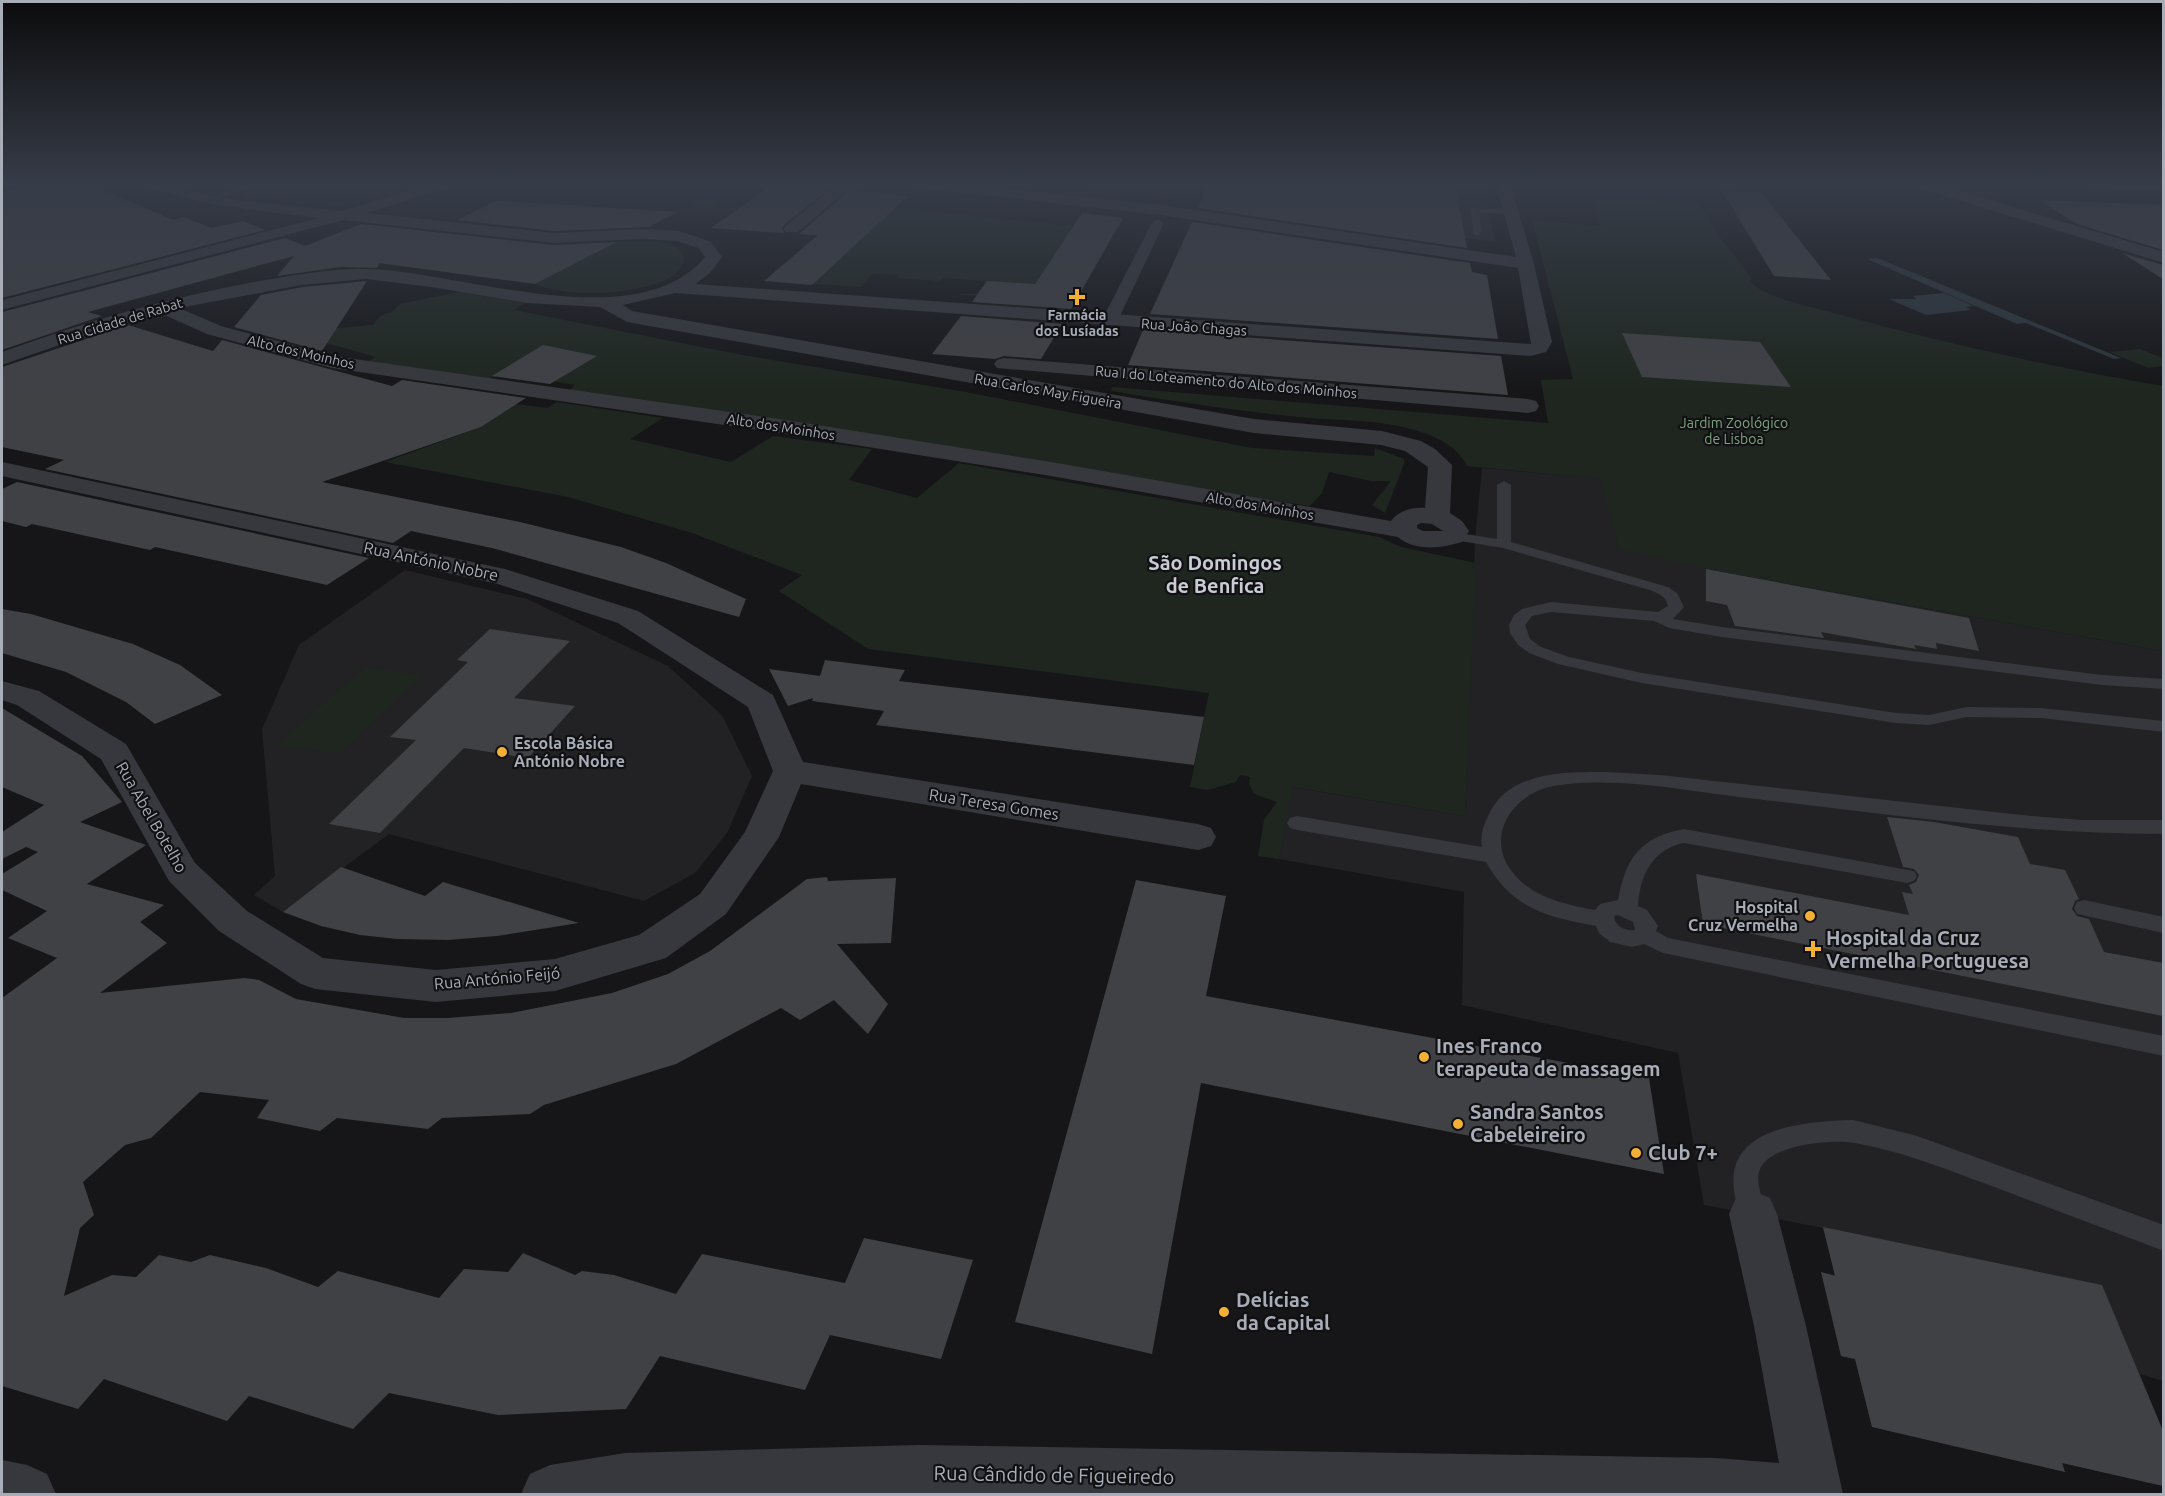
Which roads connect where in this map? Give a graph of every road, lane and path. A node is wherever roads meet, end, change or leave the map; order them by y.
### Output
1 (197, 254) edge
2 (712, 254) edge
3 (1143, 254) edge
4 (1457, 254) edge
5 (1523, 254) edge
6 (1526, 264) junction
7 (674, 288) junction
8 (604, 302) junction
9 (2, 305) edge
10 (161, 308) junction
11 (1112, 315) dead end
12 (2, 359) edge
13 (926, 369) junction
14 (1528, 406) dead end
15 (2, 469) edge
16 (1504, 485) dead end
17 (1445, 526) junction
18 (1504, 544) junction
19 (1658, 617) junction
20 (2163, 684) edge
21 (2, 690) edge
22 (2163, 727) edge
23 (790, 771) junction
24 (1297, 823) dead end
25 (2163, 827) edge
26 (1198, 837) dead end
27 (1492, 856) junction
28 (1906, 876) dead end
29 (2084, 908) dead end
30 (1627, 909) junction
31 (1603, 919) junction
32 (233, 921) joint
33 (2163, 925) edge
34 (1645, 935) junction
35 (2163, 1046) edge
36 (1754, 1214) joint
37 (2163, 1238) edge
38 (912, 1484) edge
39 (2, 1489) edge
40 (27, 1494) edge
41 (550, 1494) edge
42 (1812, 1494) edge

1 - 9 street
2 - 7 street, Rua Cidade de Rabat
3 - 11 street
4 - 6 street
5 - 6 street
6 - 7 street, Rua João Chagas
7 - 8 street, Rua Cidade de Rabat
8 - 10 street, Rua Cidade de Rabat
8 - 13 street, Rua Carlos May Figueira
10 - 12 street, Rua Cidade de Rabat
10 - 17 street, Alto dos Moinhos
13 - 14 street, Rua I do Loteamento do Alto dos Moinhos
13 - 17 street, Rua Carlos May Figueira
15 - 23 street, Rua António Nobre
16 - 18 lane
17 - 18 lane
18 - 19 lane
19 - 20 lane
19 - 22 lane
21 - 32 street, Rua Abel Botelho
23 - 26 street, Rua Teresa Gomes
23 - 32 street, Rua António Feijó
24 - 27 lane
25 - 27 lane
27 - 31 lane
28 - 30 lane
29 - 33 lane
30 - 31 lane
30 - 34 lane
31 - 34 lane
34 - 35 lane
36 - 37 lane
36 - 42 street
38 - 41 street, Rua Cândido de Figueiredo
38 - 42 street, Rua Cândido de Figueiredo
39 - 40 street

